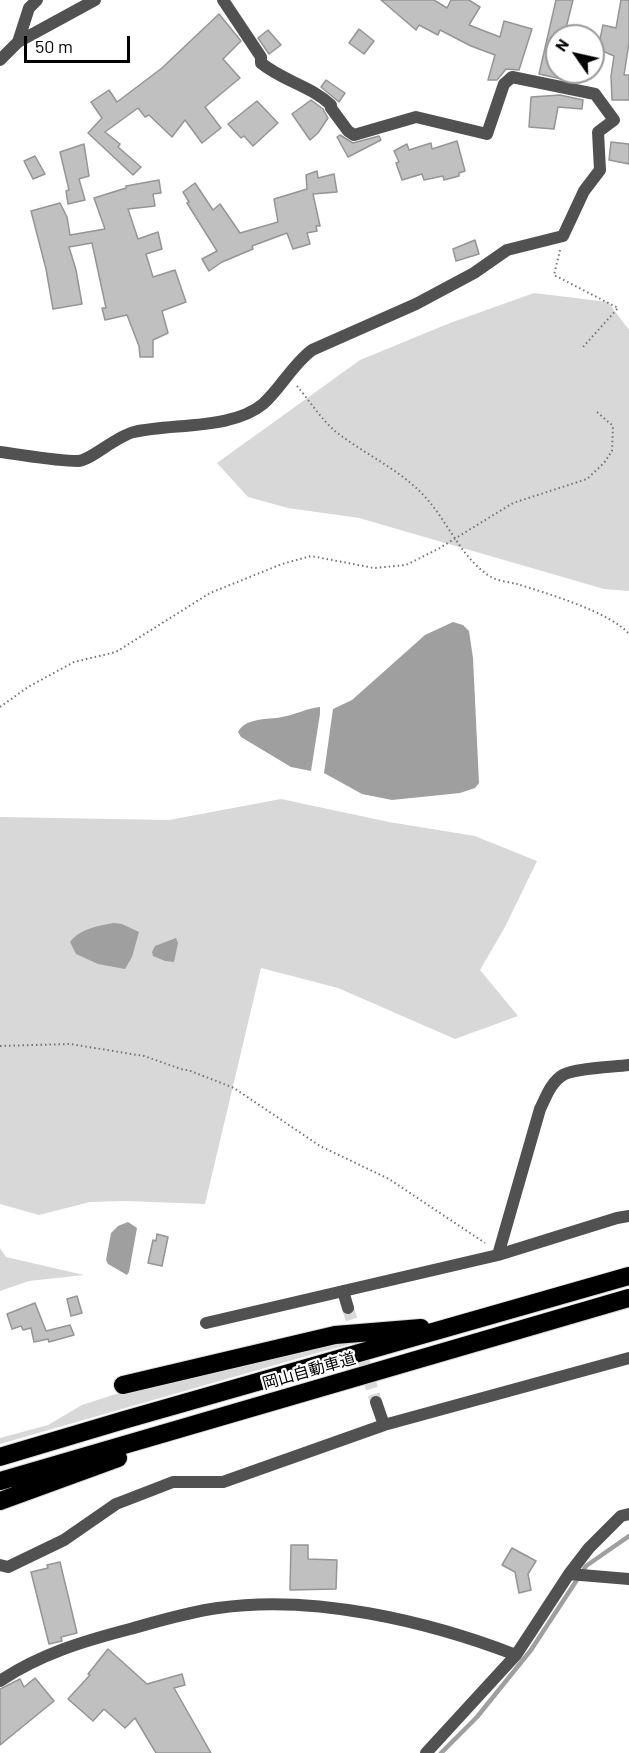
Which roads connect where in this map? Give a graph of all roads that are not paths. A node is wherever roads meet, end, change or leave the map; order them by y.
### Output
1 (37, 0) edge
2 (95, 0) edge
3 (223, 0) edge
4 (18, 42) junction
5 (0, 60) edge
6 (0, 452) edge
7 (629, 1065) edge
8 (629, 1216) edge
9 (498, 1255) junction
10 (629, 1276) edge
11 (343, 1291) junction
12 (629, 1298) edge
13 (348, 1308) tunnel mouth
14 (206, 1323) dead end
15 (464, 1324) junction
16 (629, 1358) edge
17 (123, 1385) dead end
18 (304, 1393) junction
19 (376, 1402) tunnel mouth
20 (384, 1425) junction
21 (0, 1457) edge
22 (0, 1481) edge
23 (0, 1501) edge
24 (629, 1514) edge
25 (0, 1566) edge
26 (577, 1574) junction
27 (629, 1578) edge
28 (516, 1655) junction
29 (0, 1681) edge
30 (426, 1753) edge

1 - 4 street
2 - 4 street
3 - 6 street
4 - 5 street
7 - 9 street
8 - 9 street
9 - 11 street
10 - 15 highway, 岡山自動車道
11 - 13 street
11 - 14 street
12 - 18 highway, 岡山自動車道
15 - 17 highway
15 - 21 highway, 岡山自動車道
16 - 20 street
18 - 22 highway, 岡山自動車道
18 - 23 highway
19 - 20 street
20 - 25 street
24 - 26 street
26 - 27 street
26 - 28 street
28 - 29 street
28 - 30 street

